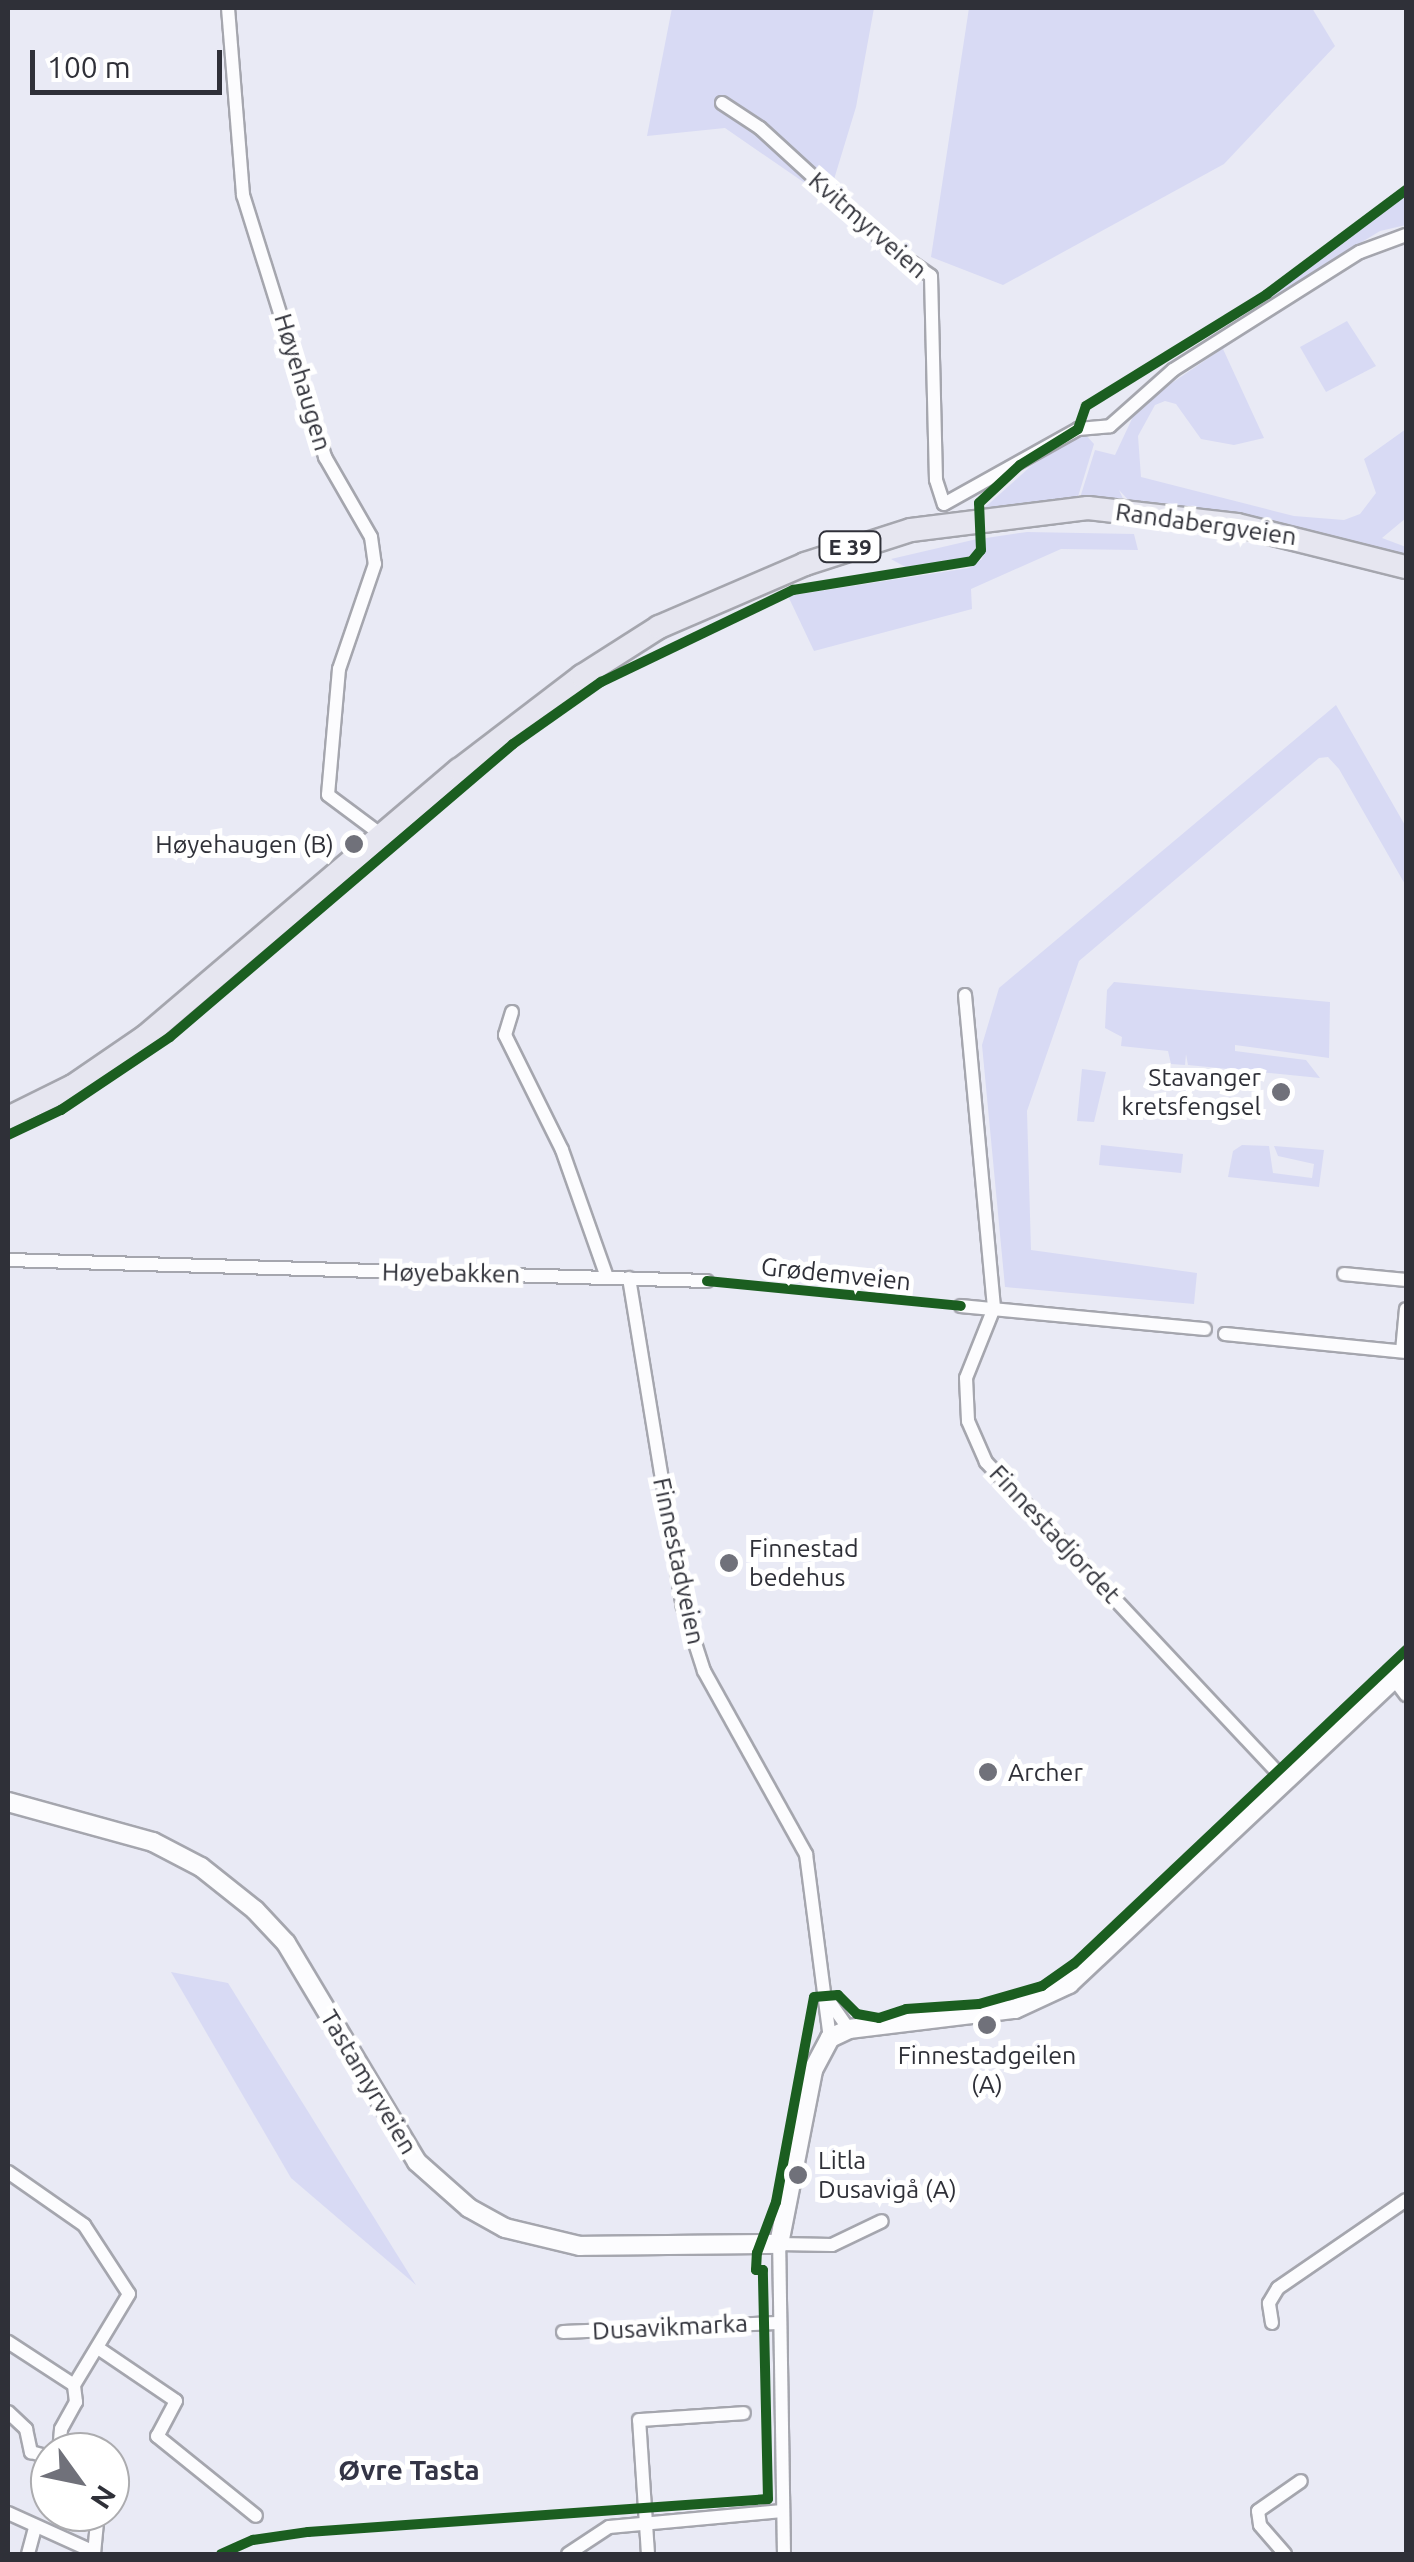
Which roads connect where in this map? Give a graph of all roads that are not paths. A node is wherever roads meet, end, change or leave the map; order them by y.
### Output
1 (228, 8) edge
2 (722, 103) dead end
3 (1406, 235) edge
4 (1406, 569) edge
5 (383, 836) junction
6 (965, 996) dead end
7 (512, 1012) dead end
8 (8, 1118) edge
9 (8, 1260) edge
10 (1344, 1274) dead end
11 (607, 1277) junction
12 (629, 1278) junction
13 (1406, 1280) edge
14 (707, 1281) dead end
15 (961, 1306) dead end
16 (994, 1308) junction
17 (1406, 1309) edge
18 (1205, 1329) dead end
19 (1225, 1334) dead end
20 (1404, 1351) edge
21 (1400, 1673) edge
22 (1406, 1695) edge
23 (1286, 1780) junction
24 (8, 1802) edge
25 (827, 1998) junction
26 (849, 2029) junction
27 (830, 2038) junction
28 (8, 2172) edge
29 (1406, 2200) edge
30 (882, 2220) dead end
31 (779, 2244) junction
32 (777, 2322) junction
33 (1272, 2323) dead end
34 (563, 2332) dead end
35 (8, 2342) edge
36 (98, 2348) junction
37 (74, 2385) junction
38 (8, 2412) edge
39 (744, 2413) dead end
40 (60, 2432) edge
41 (30, 2445) edge
42 (1301, 2482) dead end
43 (782, 2511) junction
44 (256, 2516) dead end
45 (646, 2524) junction
46 (47, 2532) edge
47 (94, 2553) edge
48 (568, 2554) edge
49 (648, 2554) edge
50 (784, 2554) edge
51 (1285, 2554) edge

1 - 5 street, Høyehaugen
2 - 3 street, Kvitmyrveien
4 - 5 highway, Randabergveien / E 39
5 - 8 highway, Randabergveien / E 39
6 - 16 street, Finnestadjordet
7 - 11 street
9 - 11 street, Høyebakken
10 - 13 street
11 - 12 street
12 - 14 street
12 - 25 street, Finnestadveien
15 - 16 street
16 - 18 street
16 - 23 street, Finnestadjordet
17 - 20 street
19 - 20 street
21 - 22 street
21 - 23 main road
23 - 26 main road
24 - 31 main road, Tastamyrveien
25 - 26 street, Finnestadveien
25 - 27 street, Finnestadveien
26 - 27 main road
27 - 31 main road, Finnestadveien
28 - 36 street
29 - 33 street
30 - 31 street
31 - 32 street
32 - 34 street, Dusavikmarka
32 - 43 street
35 - 37 street
36 - 37 street
36 - 44 street
37 - 40 street
38 - 41 street
39 - 45 street
42 - 51 street
43 - 45 street
43 - 50 street
45 - 48 street
45 - 49 street
46 - 47 street

